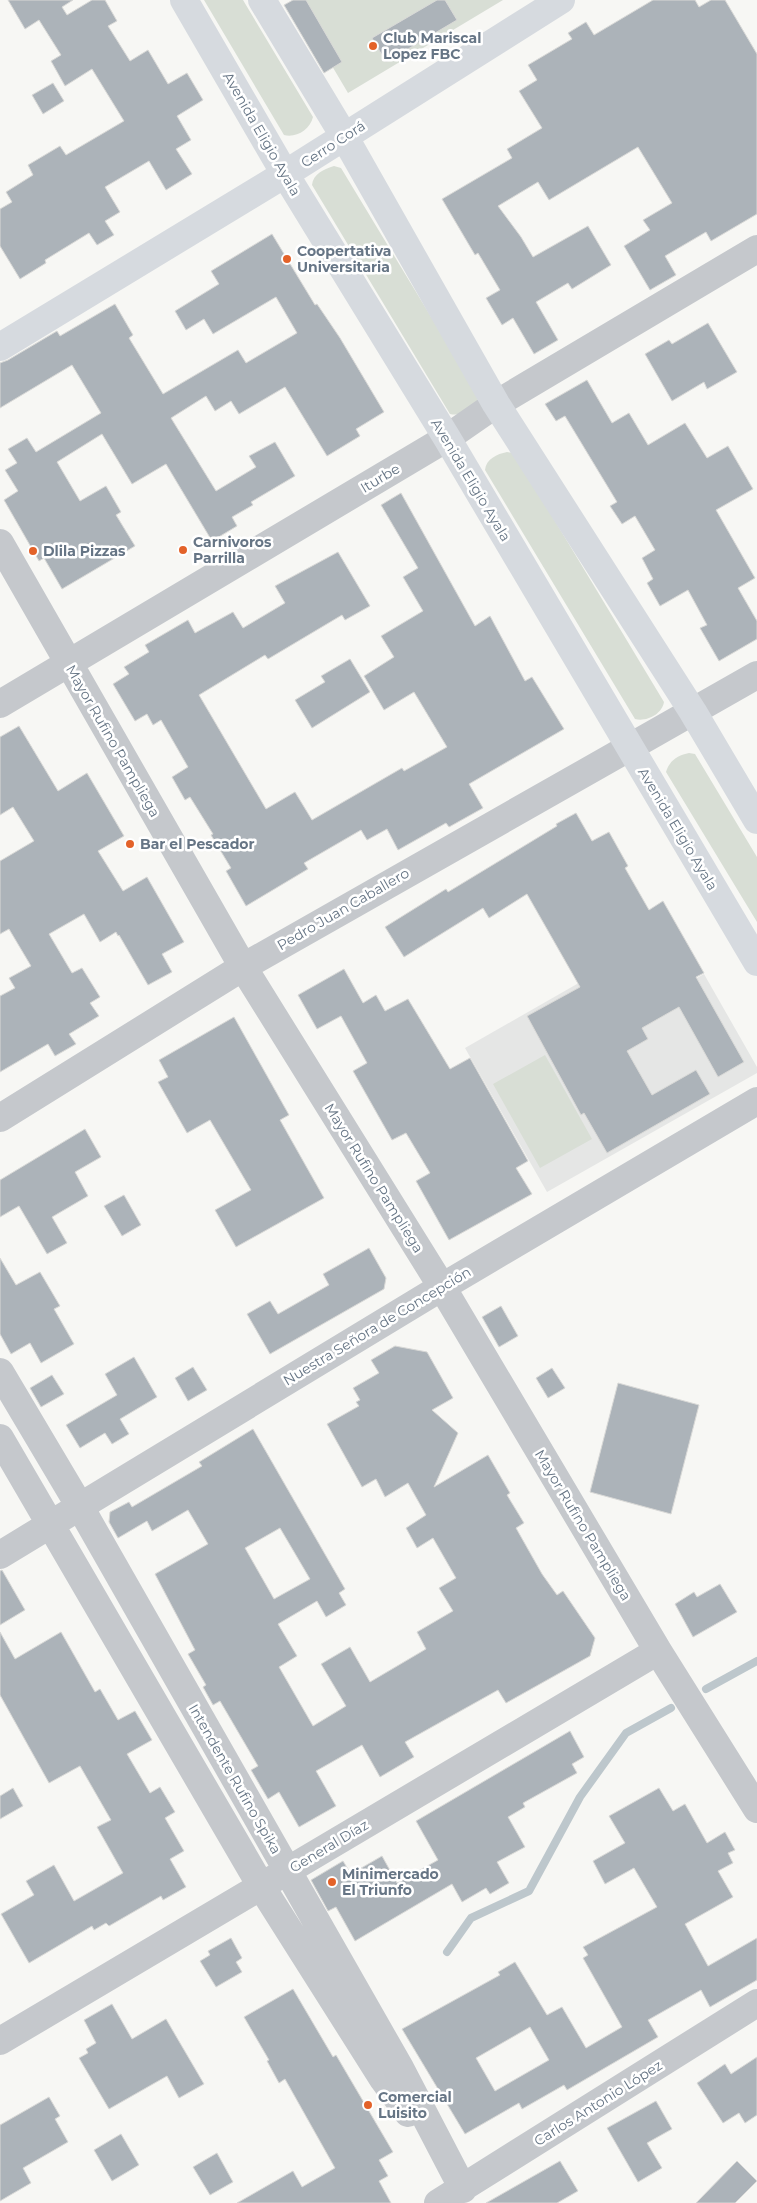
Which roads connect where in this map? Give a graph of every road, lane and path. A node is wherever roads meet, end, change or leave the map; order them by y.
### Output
1 (184, 0) edge
2 (262, 0) edge
3 (561, 0) edge
4 (344, 136) junction
5 (285, 174) junction
6 (757, 249) edge
7 (0, 347) edge
8 (496, 404) junction
9 (447, 438) junction
10 (0, 544) edge
11 (69, 663) junction
12 (757, 675) edge
13 (0, 704) edge
14 (693, 712) junction
15 (629, 746) junction
16 (757, 820) edge
17 (757, 962) edge
18 (243, 967) junction
19 (757, 1100) edge
20 (0, 1118) edge
21 (442, 1286) junction
22 (0, 1372) edge
23 (0, 1438) edge
24 (79, 1505) junction
25 (50, 1524) junction
26 (0, 1555) edge
27 (658, 1651) junction
28 (757, 1808) edge
29 (287, 1870) junction
30 (262, 1886) junction
31 (757, 2003) edge
32 (0, 2041) edge
33 (468, 2196) edge
34 (438, 2203) edge

1 - 5 street, Avenida Eligio Ayala
2 - 4 street
3 - 4 street, Cerro Corá
4 - 5 street, Cerro Corá
4 - 8 street
5 - 7 street, Cerro Corá
5 - 9 street, Avenida Eligio Ayala
6 - 8 street, Iturbe
8 - 9 street, Iturbe
8 - 14 street
9 - 11 street, Iturbe
9 - 15 street, Avenida Eligio Ayala
10 - 11 street, Mayor Rufino Pampliega
11 - 13 street, Iturbe
11 - 18 street, Mayor Rufino Pampliega
12 - 14 street, Pedro Juan Caballero
14 - 15 street, Pedro Juan Caballero
14 - 16 street
15 - 17 street, Avenida Eligio Ayala
15 - 18 street, Pedro Juan Caballero
18 - 20 street, Pedro Juan Caballero
18 - 21 street, Mayor Rufino Pampliega
19 - 21 street, Nuestra Señora de Concepción
21 - 24 street, Nuestra Señora de Concepción
21 - 27 street, Mayor Rufino Pampliega
22 - 24 street, Intendente Rufino Spika
23 - 25 street
24 - 25 street, Nuestra Señora de Concepción
24 - 29 street, Intendente Rufino Spika
25 - 26 street, Nuestra Señora de Concepción
25 - 30 street
27 - 28 street, Mayor Rufino Pampliega
27 - 29 street, General Díaz
29 - 30 street, General Díaz
29 - 33 street, Intendente Rufino Spika
30 - 32 street, General Díaz
30 - 33 street
31 - 33 street, Carlos Antonio López
33 - 34 street, Carlos Antonio López

